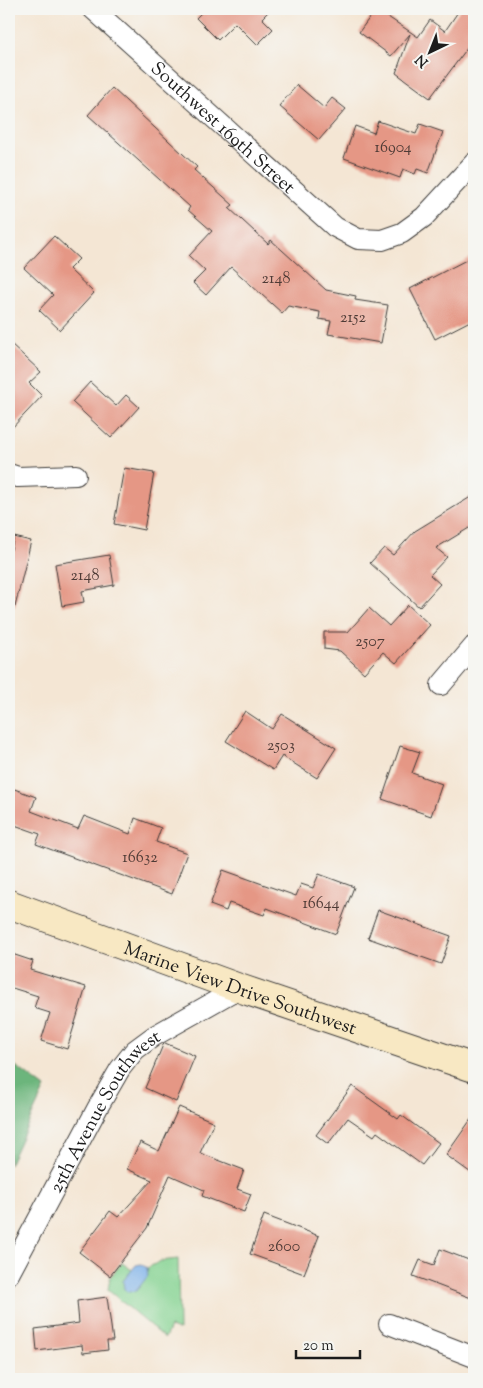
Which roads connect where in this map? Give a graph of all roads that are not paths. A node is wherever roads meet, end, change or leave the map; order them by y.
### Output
1 (93, 9) edge
2 (474, 163) edge
3 (9, 474) edge
4 (76, 475) dead end
5 (474, 646) edge
6 (440, 684) dead end
7 (9, 904) edge
8 (239, 988) junction
9 (474, 1068) edge
10 (9, 1274) edge
11 (389, 1324) dead end
12 (474, 1357) edge

1 - 2 street, Southwest 169th Street
3 - 4 street
5 - 6 street
7 - 8 street, Marine View Drive Southwest
8 - 9 street, Marine View Drive Southwest
8 - 10 street, 25th Avenue Southwest
11 - 12 street

